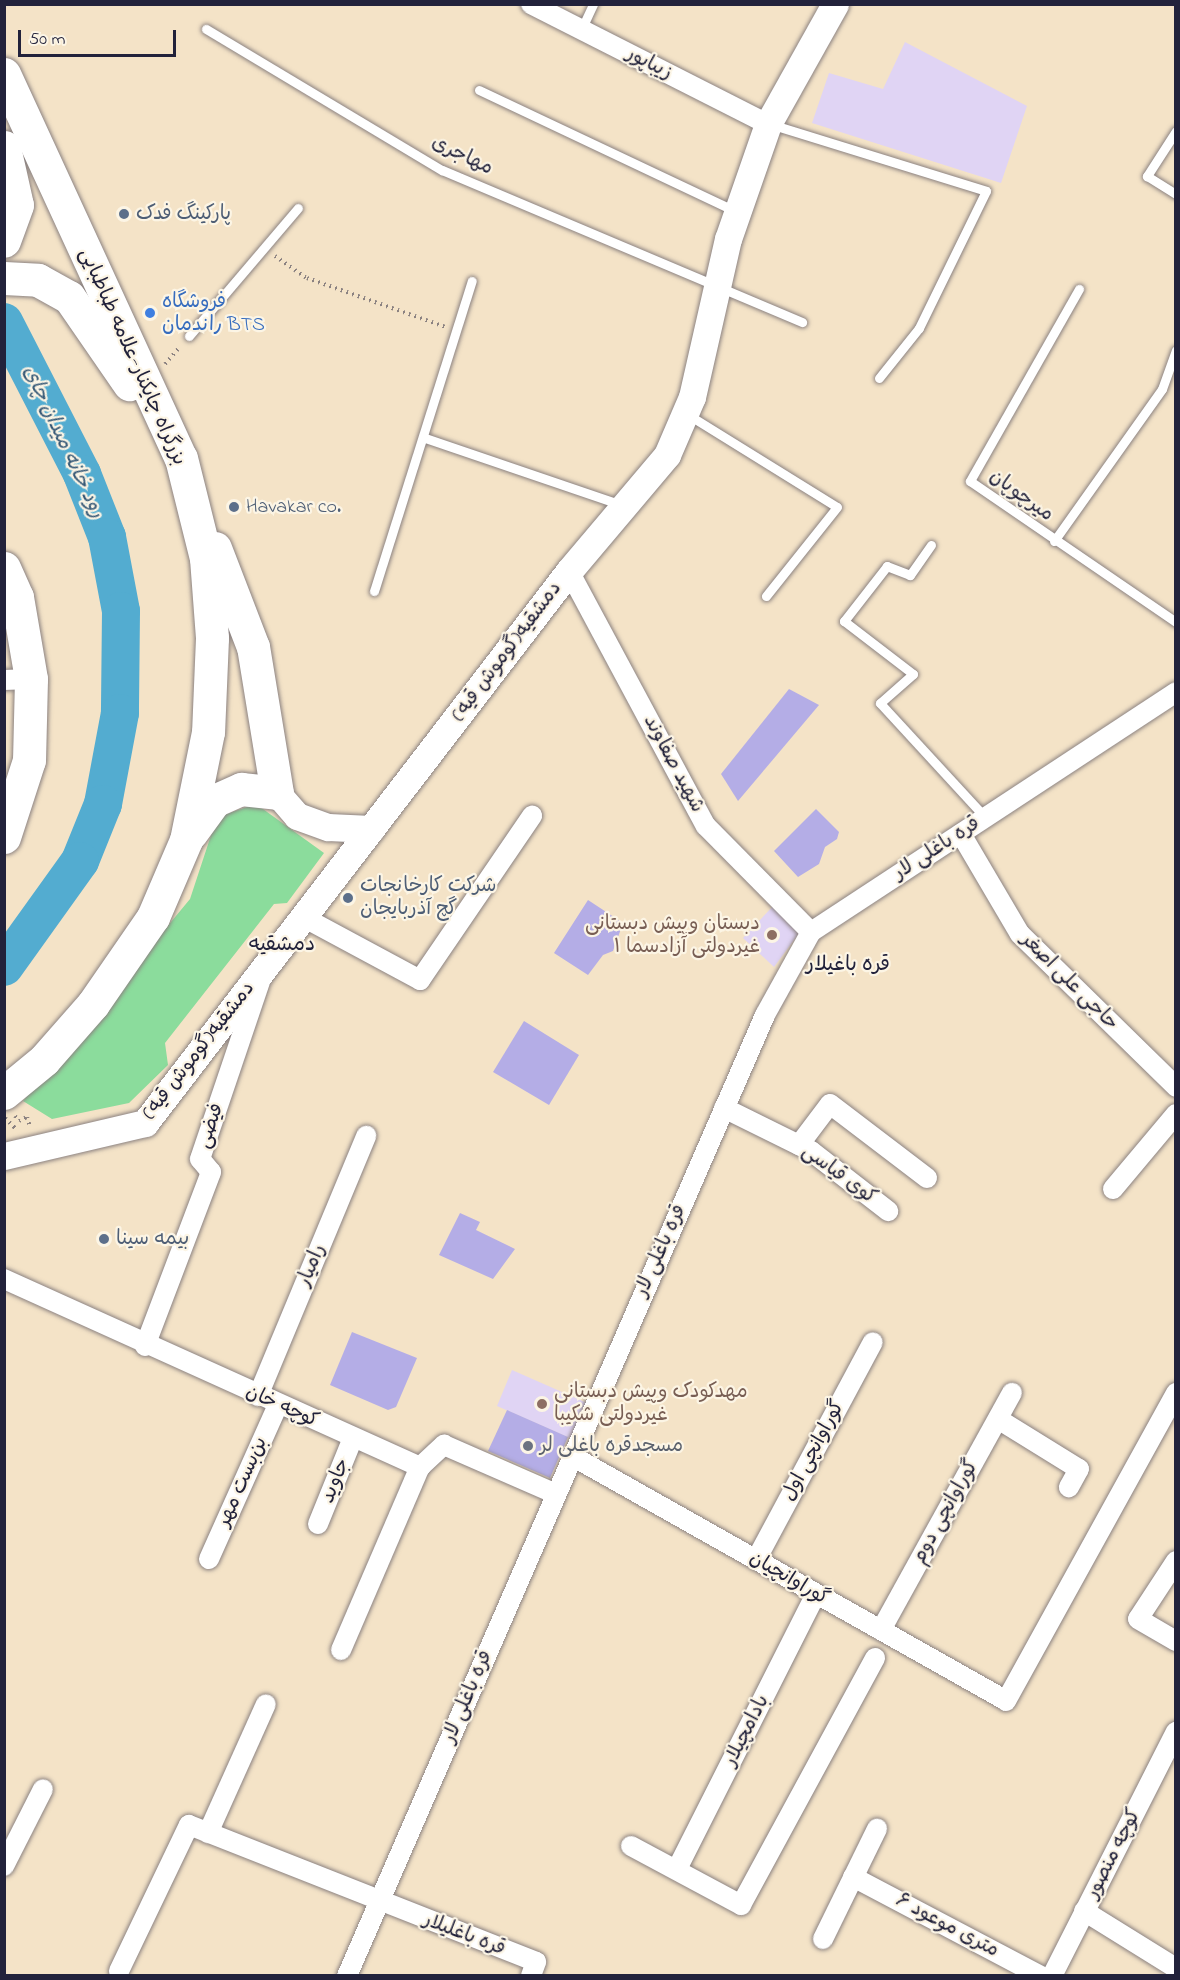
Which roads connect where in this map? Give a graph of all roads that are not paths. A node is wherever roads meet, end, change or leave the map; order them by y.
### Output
1 (531, 4) edge
2 (593, 4) edge
3 (835, 4) edge
4 (206, 29) dead end
5 (581, 30) junction
6 (4, 74) edge
7 (479, 90) dead end
8 (768, 124) junction
9 (1176, 131) edge
10 (4, 147) edge
11 (1176, 194) edge
12 (298, 208) dead end
13 (737, 212) junction
14 (4, 241) edge
15 (4, 278) edge
16 (472, 281) dead end
17 (718, 283) junction
18 (1080, 289) dead end
19 (802, 322) dead end
20 (189, 336) dead end
21 (1176, 350) edge
22 (879, 378) dead end
23 (685, 413) junction
24 (425, 438) junction
25 (181, 458) junction
26 (624, 506) junction
27 (1054, 541) junction
28 (931, 545) dead end
29 (4, 568) edge
30 (569, 571) junction
31 (375, 591) dead end
32 (766, 596) dead end
33 (1176, 622) edge
34 (18, 679) edge
35 (1176, 692) edge
36 (277, 793) junction
37 (532, 816) dead end
38 (985, 817) junction
39 (371, 829) junction
40 (961, 834) junction
41 (4, 837) edge
42 (186, 840) junction
43 (303, 917) junction
44 (811, 932) junction
45 (264, 968) junction
46 (1176, 1087) edge
47 (4, 1093) edge
48 (724, 1108) junction
49 (1176, 1114) edge
50 (366, 1136) dead end
51 (799, 1145) junction
52 (4, 1156) edge
53 (927, 1178) dead end
54 (1113, 1189) dead end
55 (888, 1211) dead end
56 (5, 1279) edge
57 (873, 1342) dead end
58 (146, 1346) junction
59 (1012, 1393) dead end
60 (1176, 1393) edge
61 (258, 1396) junction
62 (278, 1405) junction
63 (998, 1419) junction
64 (353, 1438) junction
65 (572, 1456) junction
66 (420, 1467) junction
67 (1069, 1487) dead end
68 (556, 1494) junction
69 (318, 1524) dead end
70 (209, 1559) dead end
71 (756, 1560) junction
72 (1176, 1561) edge
73 (816, 1594) junction
74 (881, 1630) junction
75 (1176, 1641) edge
76 (341, 1650) dead end
77 (875, 1658) dead end
78 (266, 1704) dead end
79 (1176, 1732) edge
80 (43, 1789) dead end
81 (877, 1829) dead end
82 (208, 1833) junction
83 (631, 1846) dead end
84 (4, 1866) edge
85 (677, 1869) junction
86 (853, 1877) junction
87 (379, 1903) junction
88 (1084, 1911) junction
89 (823, 1939) dead end
90 (1176, 1968) edge
91 (119, 1971) dead end
92 (347, 1976) edge
93 (531, 1976) edge
94 (1041, 1976) edge
95 (1052, 1976) edge

1 - 5 street, زیباپور
2 - 5 lane
3 - 8 main road, دمشقیه(گوموش قیه)
4 - 17 lane, مهاجری
5 - 8 street, زیباپور
6 - 25 highway, بزرگراه چایکنار-علامه طباطبایی
7 - 13 lane
8 - 13 main road, دمشقیه(گوموش قیه)
8 - 22 lane
9 - 11 lane
10 - 14 highway
12 - 20 lane
13 - 17 main road, دمشقیه(گوموش قیه)
15 - 25 highway
16 - 24 lane
17 - 19 lane, مهاجری
17 - 23 main road, دمشقیه(گوموش قیه)
18 - 27 lane, میرچوپان
21 - 27 lane
23 - 26 main road, دمشقیه(گوموش قیه)
23 - 32 lane
24 - 26 lane
24 - 31 lane
25 - 36 highway
25 - 42 highway, بزرگراه چایکنار-علامه طباطبایی
26 - 30 main road, دمشقیه(گوموش قیه)
27 - 33 lane, میرچوپان
28 - 38 lane
29 - 34 highway
30 - 39 main road, دمشقیه(گوموش قیه)
30 - 44 street, شهید صفاوند
34 - 41 highway
35 - 38 street, قره باغلی لار
36 - 39 main road
36 - 42 highway
37 - 43 street
38 - 40 street, قره باغلی لار
39 - 43 main road, دمشقیه(گوموش قیه)
40 - 44 street, قره باغلی لار
40 - 46 street, حاجی علی اصغر
42 - 47 highway, بزرگراه چایکنار-علامه طباطبایی
43 - 45 main road, دمشقیه(گوموش قیه)
44 - 48 street, قره باغلی لار
45 - 52 main road, دمشقیه(گوموش قیه)
45 - 58 street, فیضی
48 - 51 street, کوی قیاسی
48 - 65 street, قره باغلی لار
49 - 54 street
50 - 61 street, رامیار
51 - 53 street
51 - 55 street, کوی قیاسی
56 - 58 street, کوچه خان
57 - 71 street, گوراوانچی اول
58 - 61 street, کوچه خان
59 - 63 street, گوراوانچی دوم
60 - 74 street, گوراوانچیان
61 - 62 street, کوچه خان
62 - 64 street, کوچه خان
62 - 70 street, بن‌بست مهر
63 - 67 street
63 - 74 street, گوراوانچی دوم
64 - 66 street, کوچه خان
64 - 69 street, جاوید
65 - 68 street, قره باغلی لار
65 - 71 street, گوراوانچیان
66 - 68 street
66 - 76 street
68 - 87 street, قره باغلی لار
71 - 73 street, گوراوانچیان
72 - 75 street
73 - 74 street, گوراوانچیان
73 - 85 street, بادامچیلار
77 - 85 street
78 - 82 street
79 - 88 street, کوچه منصور
80 - 84 street
81 - 86 street
82 - 87 street
82 - 91 street
83 - 85 street
86 - 89 street
86 - 94 street, ۶ متری موعود
87 - 92 street, قره باغلی لار
87 - 93 street, قره باغلیلار
88 - 90 street
88 - 95 street, کوچه منصور

